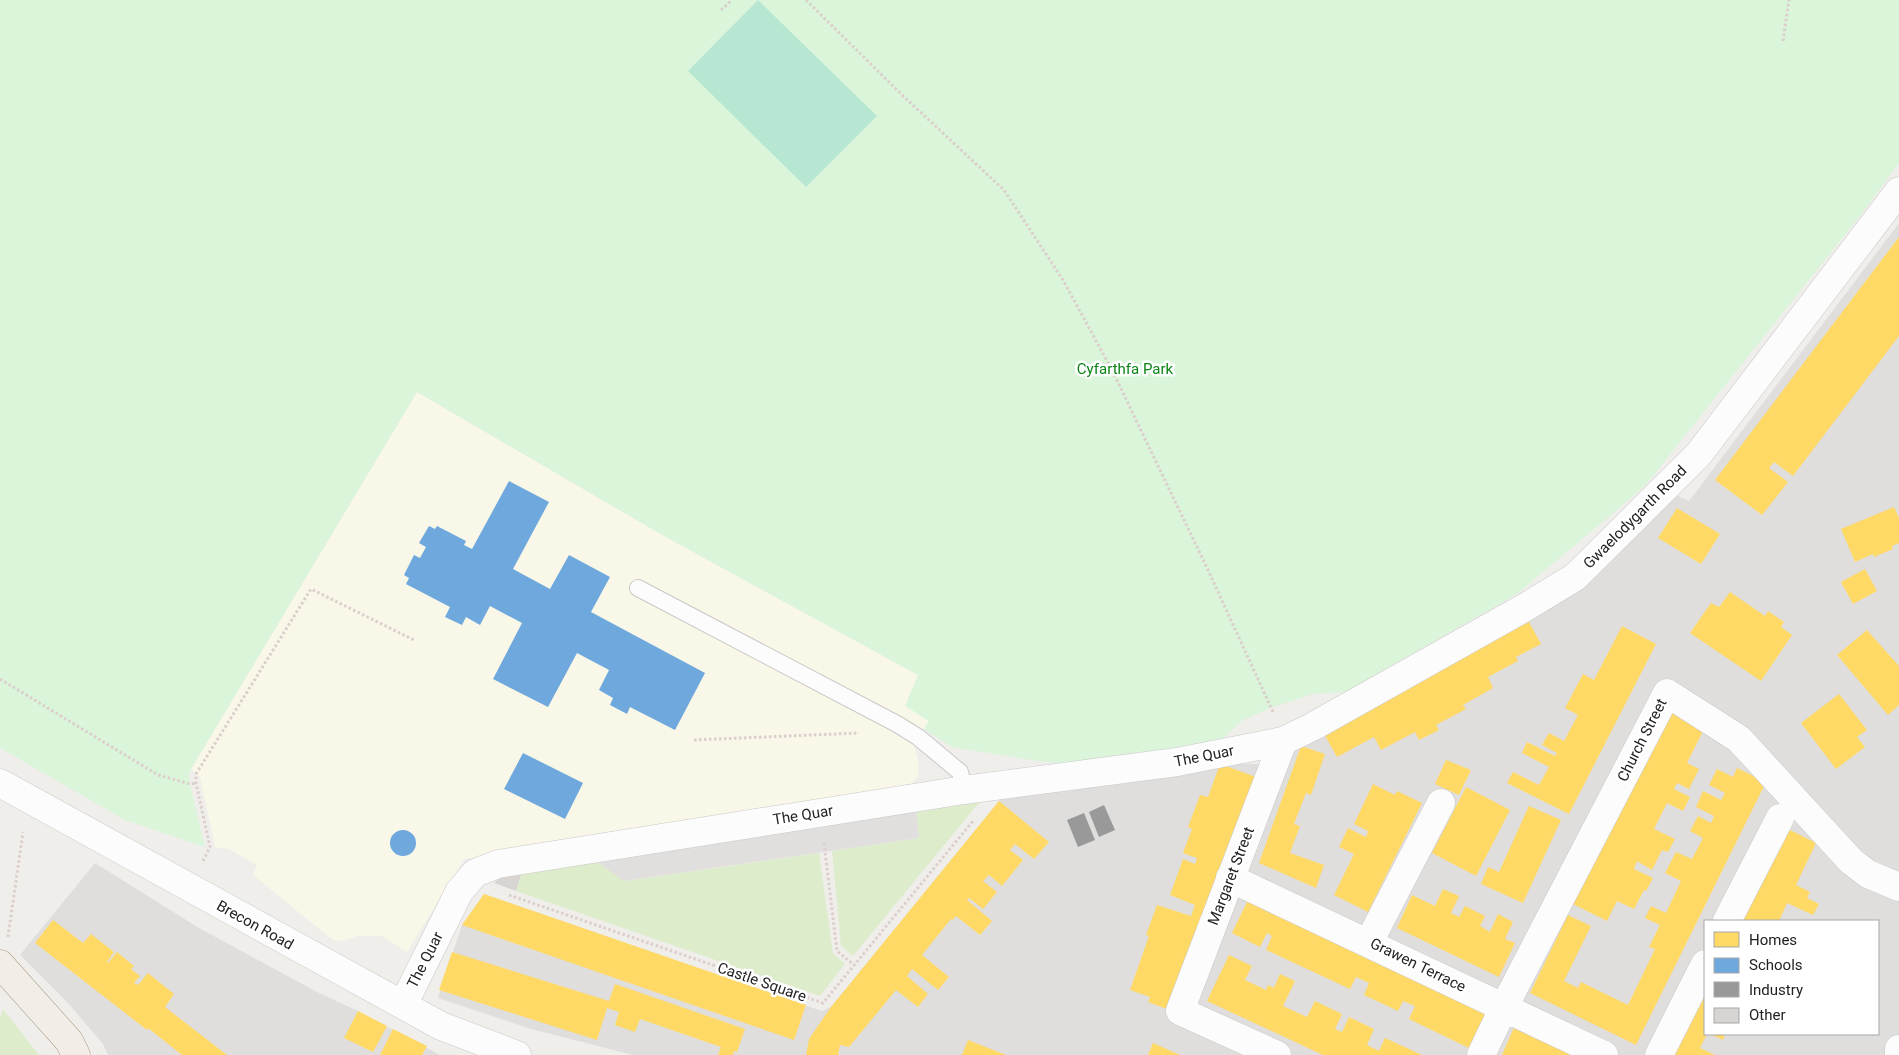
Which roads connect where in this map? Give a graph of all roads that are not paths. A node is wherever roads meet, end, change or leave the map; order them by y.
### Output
1 (1899, 191) edge
2 (638, 588) dead end
3 (1283, 741) junction
4 (0, 784) edge
5 (976, 789) junction
6 (1441, 803) dead end
7 (1780, 818) dead end
8 (1230, 878) junction
9 (1899, 886) edge
10 (1728, 920) edge
11 (1370, 942) junction
12 (3, 953) edge
13 (1704, 966) edge
14 (403, 1006) junction
15 (1504, 1006) junction
16 (1899, 1049) edge
17 (76, 1055) edge
18 (517, 1055) edge
19 (1276, 1055) edge
20 (1481, 1055) edge
21 (1604, 1055) edge
22 (1659, 1055) edge
23 (1899, 1055) edge

1 - 3 street, Gwaelodygarth Road
2 - 5 lane
3 - 5 street, The Quar
3 - 8 street, Margaret Street
4 - 14 street, Brecon Road
5 - 14 street, The Quar
6 - 11 street
7 - 10 street
8 - 11 street, Grawen Terrace
8 - 19 street, Margaret Street
9 - 15 street, Church Street
11 - 15 street, Grawen Terrace
12 - 17 main road
13 - 22 street
14 - 18 street, Brecon Road
15 - 20 street
15 - 21 street, Grawen Terrace
16 - 23 street

